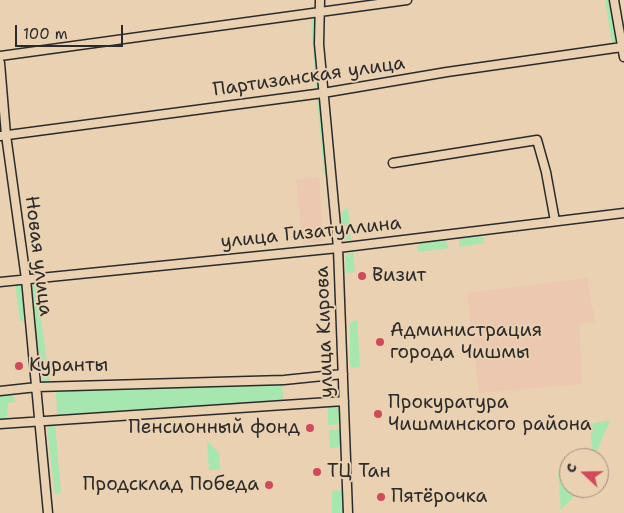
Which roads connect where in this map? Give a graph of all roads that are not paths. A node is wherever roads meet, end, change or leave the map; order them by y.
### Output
1 (320, 0) edge
2 (407, 0) edge
3 (614, 0) edge
4 (320, 12) junction
5 (622, 47) junction
6 (0, 56) edge
7 (624, 57) edge
8 (0, 63) edge
9 (324, 93) junction
10 (3, 136) edge
11 (393, 163) dead end
12 (624, 213) edge
13 (555, 221) junction
14 (338, 248) junction
15 (26, 279) junction
16 (0, 282) edge
17 (343, 374) junction
18 (37, 388) junction
19 (0, 391) edge
20 (344, 401) junction
21 (40, 421) junction
22 (0, 424) edge
23 (48, 513) edge
24 (348, 513) edge

1 - 4 street, улица Кирова
2 - 4 street
3 - 5 street
4 - 6 street
4 - 9 street, улица Кирова
5 - 7 street
5 - 9 street, Партизанская улица
8 - 10 street, Новая улица
9 - 10 street, Партизанская улица
9 - 14 street, улица Кирова
10 - 15 street, Новая улица
11 - 13 street
12 - 13 street, улица Гизатуллина
13 - 14 street, улица Гизатуллина
14 - 15 street, улица Гизатуллина
14 - 17 street, улица Кирова
15 - 16 street, улица Гизатуллина
15 - 18 street, Новая улица
17 - 18 street
17 - 20 street, улица Кирова
18 - 19 street
18 - 21 street, Новая улица
20 - 21 street
20 - 24 street, улица Кирова
21 - 22 street
21 - 23 street, Новая улица

